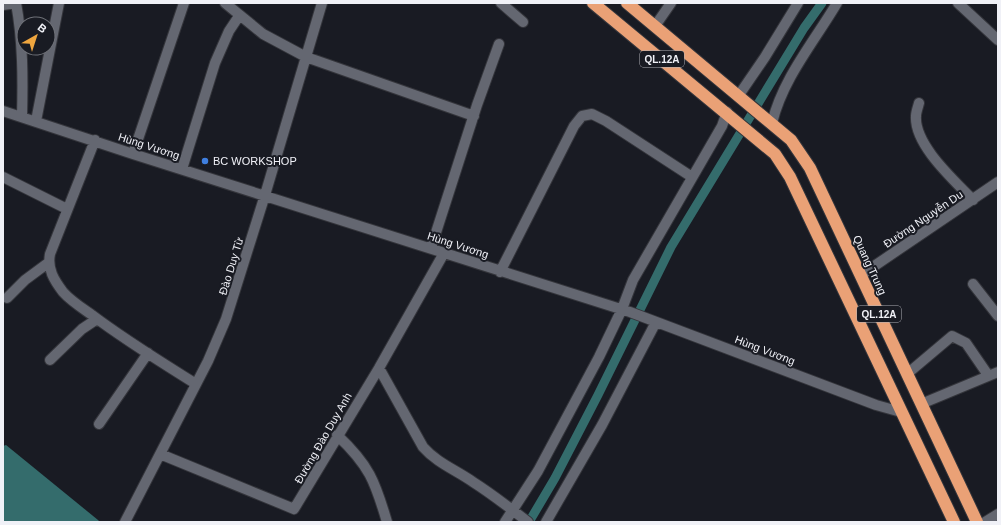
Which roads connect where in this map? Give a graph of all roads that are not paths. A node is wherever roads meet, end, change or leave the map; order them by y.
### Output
1 (16, 3) edge
2 (59, 3) edge
3 (184, 3) edge
4 (225, 3) edge
5 (322, 3) edge
6 (501, 3) edge
7 (593, 3) edge
8 (627, 3) edge
9 (671, 3) edge
10 (798, 3) edge
11 (837, 3) edge
12 (958, 3) edge
13 (3, 5) edge
14 (239, 16) junction
15 (523, 22) dead end
16 (656, 26) junction
17 (998, 40) edge
18 (499, 44) dead end
19 (306, 57) junction
20 (742, 97) junction
21 (919, 103) dead end
22 (3, 111) edge
23 (728, 114) junction
24 (474, 116) junction
25 (22, 117) junction
26 (768, 120) junction
27 (36, 121) junction
28 (95, 140) junction
29 (133, 154) junction
30 (182, 169) junction
31 (3, 177) edge
32 (692, 177) junction
33 (998, 182) edge
34 (265, 195) junction
35 (973, 200) junction
36 (67, 209) junction
37 (841, 234) junction
38 (822, 242) junction
39 (431, 248) junction
40 (444, 253) junction
41 (48, 263) junction
42 (500, 272) junction
43 (860, 275) junction
44 (973, 284) dead end
45 (8, 298) dead end
46 (626, 310) junction
47 (998, 316) edge
48 (97, 319) junction
49 (654, 321) junction
50 (148, 353) junction
51 (50, 360) dead end
52 (379, 368) junction
53 (998, 372) edge
54 (907, 374) junction
55 (988, 375) junction
56 (196, 384) junction
57 (921, 404) junction
58 (902, 412) junction
59 (99, 424) dead end
60 (338, 435) junction
61 (160, 454) junction
62 (514, 511) junction
63 (998, 514) edge
64 (125, 522) edge
65 (387, 522) edge
66 (505, 522) edge
67 (528, 522) edge
68 (546, 522) edge
69 (954, 522) edge
70 (977, 522) edge
71 (985, 522) edge

1 - 13 street
1 - 25 street
2 - 27 street
3 - 29 street
4 - 14 street
5 - 19 street, Đào Duy Từ
6 - 15 street
7 - 23 highway, QL.12A
8 - 16 highway, QL.12A
9 - 16 street
10 - 20 street
11 - 26 street
12 - 17 street
14 - 19 street
14 - 30 street
16 - 20 highway, QL.12A
18 - 24 street
19 - 24 street
19 - 34 street, Đào Duy Từ
20 - 26 highway, QL.12A
21 - 35 street
22 - 25 street, Hùng Vương
23 - 32 street
23 - 38 highway, QL.12A
24 - 39 street
25 - 27 street, Hùng Vương
26 - 37 highway, Quang Trung / QL.12A
27 - 28 street, Hùng Vương
28 - 29 street, Hùng Vương
28 - 36 street
29 - 30 street, Hùng Vương
30 - 34 street, Hùng Vương
31 - 36 street
32 - 42 street
32 - 46 street
33 - 35 street, Đường Nguyễn Du
34 - 39 street, Hùng Vương
34 - 56 street, Đào Duy Từ
35 - 43 street, Đường Nguyễn Du
36 - 41 street
37 - 38 highway
37 - 43 highway, Quang Trung / QL.12A
38 - 58 highway, QL.12A
39 - 40 street, Hùng Vương
40 - 42 street, Hùng Vương
40 - 52 street, Đường Đào Duy Anh
41 - 45 street
41 - 48 street
42 - 46 street, Hùng Vương
43 - 54 highway, Quang Trung / QL.12A
44 - 47 street
46 - 49 street, Hùng Vương
46 - 62 street
48 - 50 street
48 - 51 street
49 - 58 street, Hùng Vương
49 - 68 street
50 - 56 street
50 - 59 street
52 - 60 street, Đường Đào Duy Anh
52 - 62 street
53 - 55 street
54 - 55 street
54 - 57 highway, Quang Trung / QL.12A
55 - 57 street
56 - 61 street, Đào Duy Từ
57 - 58 highway
57 - 70 highway, Quang Trung / QL.12A
58 - 69 highway, QL.12A
60 - 61 street, Đường Đào Duy Anh
60 - 65 street
61 - 64 street, Đào Duy Từ
62 - 66 street
62 - 67 street
63 - 71 street

